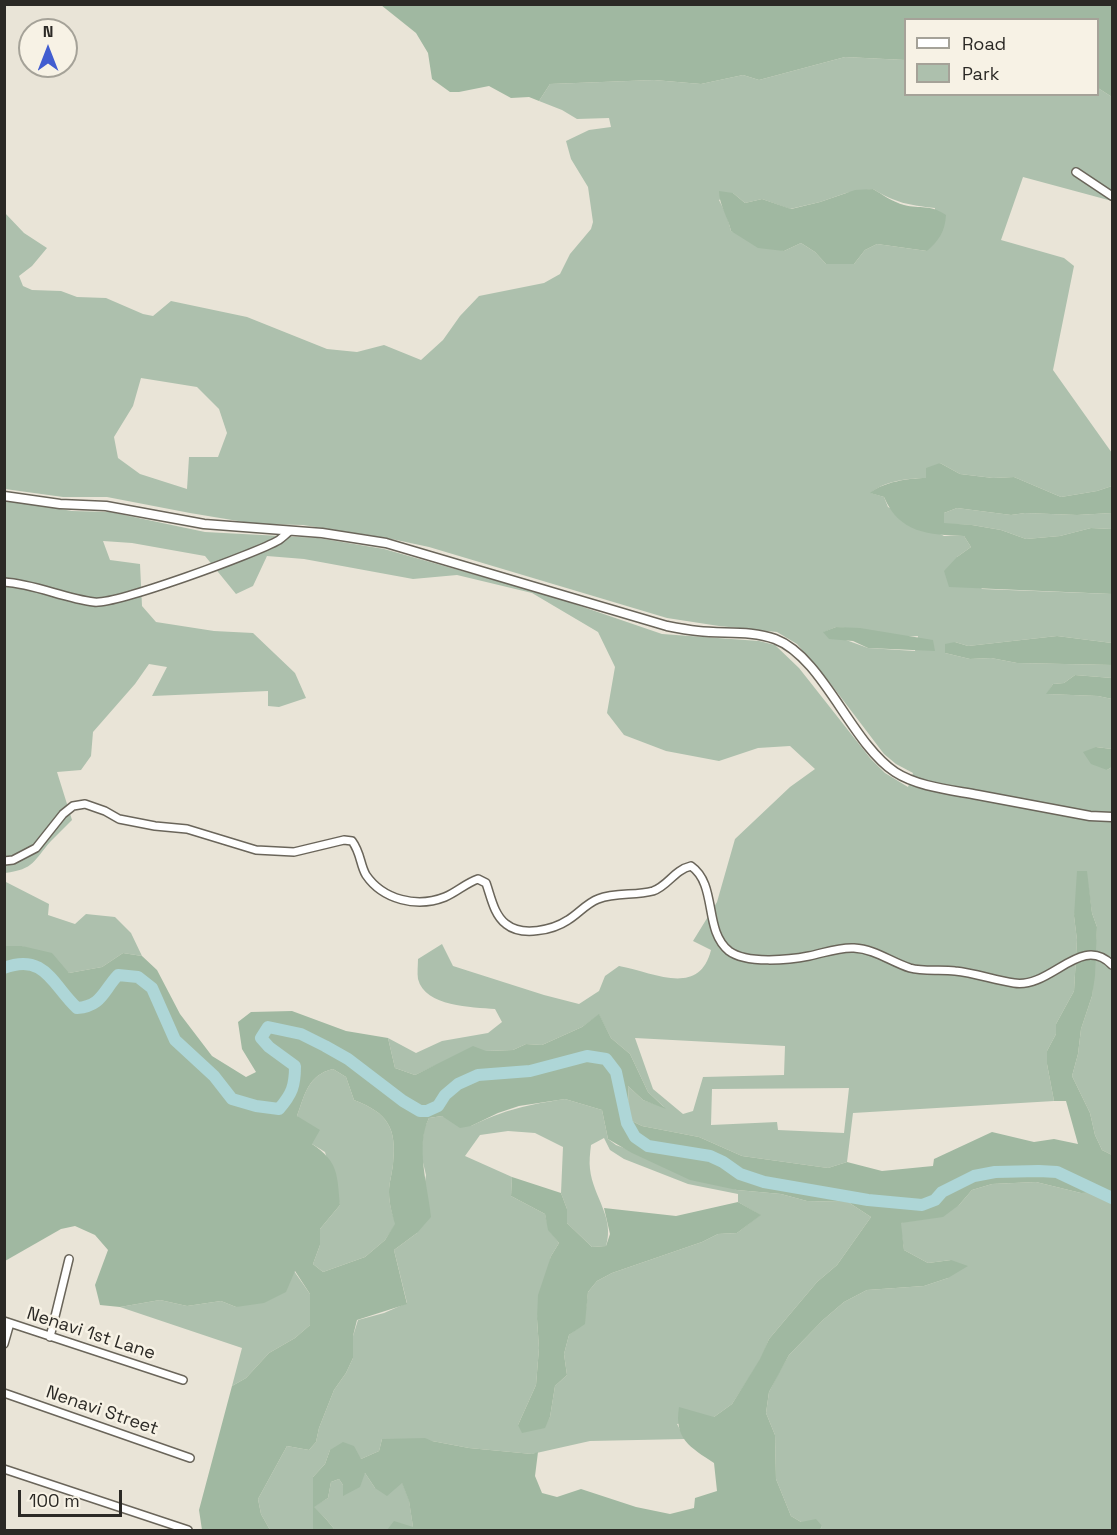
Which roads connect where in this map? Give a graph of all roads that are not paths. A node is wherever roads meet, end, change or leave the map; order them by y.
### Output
1 (1076, 172) dead end
2 (1113, 196) edge
3 (4, 496) edge
4 (290, 531) junction
5 (4, 582) edge
6 (1113, 817) edge
7 (4, 861) edge
8 (1113, 965) edge
9 (69, 1259) dead end
10 (7, 1322) edge
11 (50, 1337) junction
12 (4, 1344) edge
13 (183, 1380) dead end
14 (4, 1393) edge
15 (190, 1458) dead end
16 (4, 1469) edge
17 (188, 1530) edge

1 - 2 street
3 - 4 street
4 - 5 street
4 - 6 street
7 - 8 street
9 - 11 street
10 - 11 street, Nenavi 1st Lane
10 - 12 street, Nenavi 1st Lane
11 - 13 street, Nenavi 1st Lane
14 - 15 street, Nenavi Street
16 - 17 street

